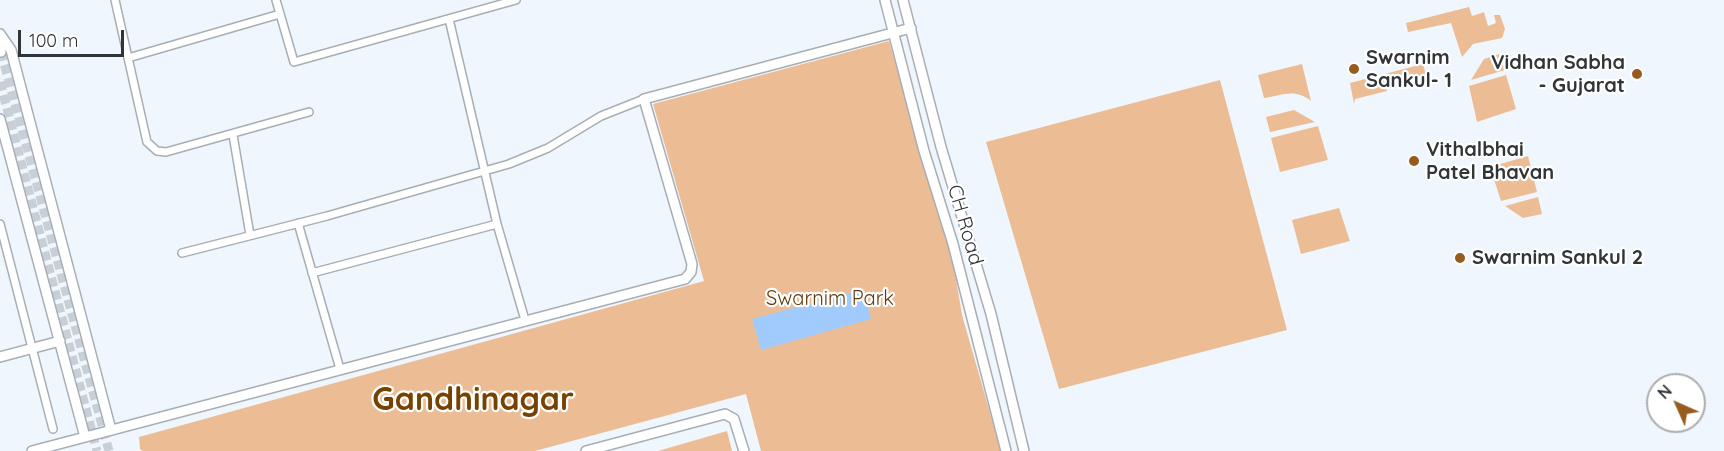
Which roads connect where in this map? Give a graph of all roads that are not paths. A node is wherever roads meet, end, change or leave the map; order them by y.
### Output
1 (115, 0) edge
2 (276, 0) edge
3 (516, 0) edge
4 (885, 0) edge
5 (903, 0) edge
6 (280, 14) junction
7 (449, 19) junction
8 (911, 28) junction
9 (894, 33) junction
10 (0, 34) edge
11 (128, 58) junction
12 (644, 99) junction
13 (309, 112) dead end
14 (0, 119) edge
15 (232, 135) junction
16 (485, 172) junction
17 (298, 223) junction
18 (0, 224) edge
19 (496, 224) junction
20 (250, 235) junction
21 (182, 253) dead end
22 (312, 273) junction
23 (525, 320) junction
24 (60, 341) junction
25 (33, 348) junction
26 (0, 357) edge
27 (340, 369) junction
28 (53, 429) dead end
29 (111, 430) junction
30 (85, 437) junction
31 (32, 451) edge
32 (586, 451) edge
33 (744, 451) edge
34 (1006, 451) edge
35 (1024, 451) edge

1 - 11 street
2 - 6 street
3 - 7 street
4 - 9 street, CH Road
5 - 8 street, CH Road
6 - 7 street
6 - 11 street
7 - 16 street
8 - 9 street
8 - 35 street, CH Road
9 - 12 street
9 - 34 street, CH Road
10 - 29 street
11 - 15 street
12 - 16 street
12 - 23 street
13 - 15 street
14 - 24 street
15 - 20 street
16 - 17 street
16 - 19 street
17 - 20 street
17 - 22 street
18 - 25 street
19 - 22 street
19 - 23 street
20 - 21 street
22 - 27 street
23 - 27 street
24 - 25 street
24 - 30 street
25 - 26 street
25 - 28 street
27 - 29 street
29 - 30 street
30 - 31 street
32 - 33 street

